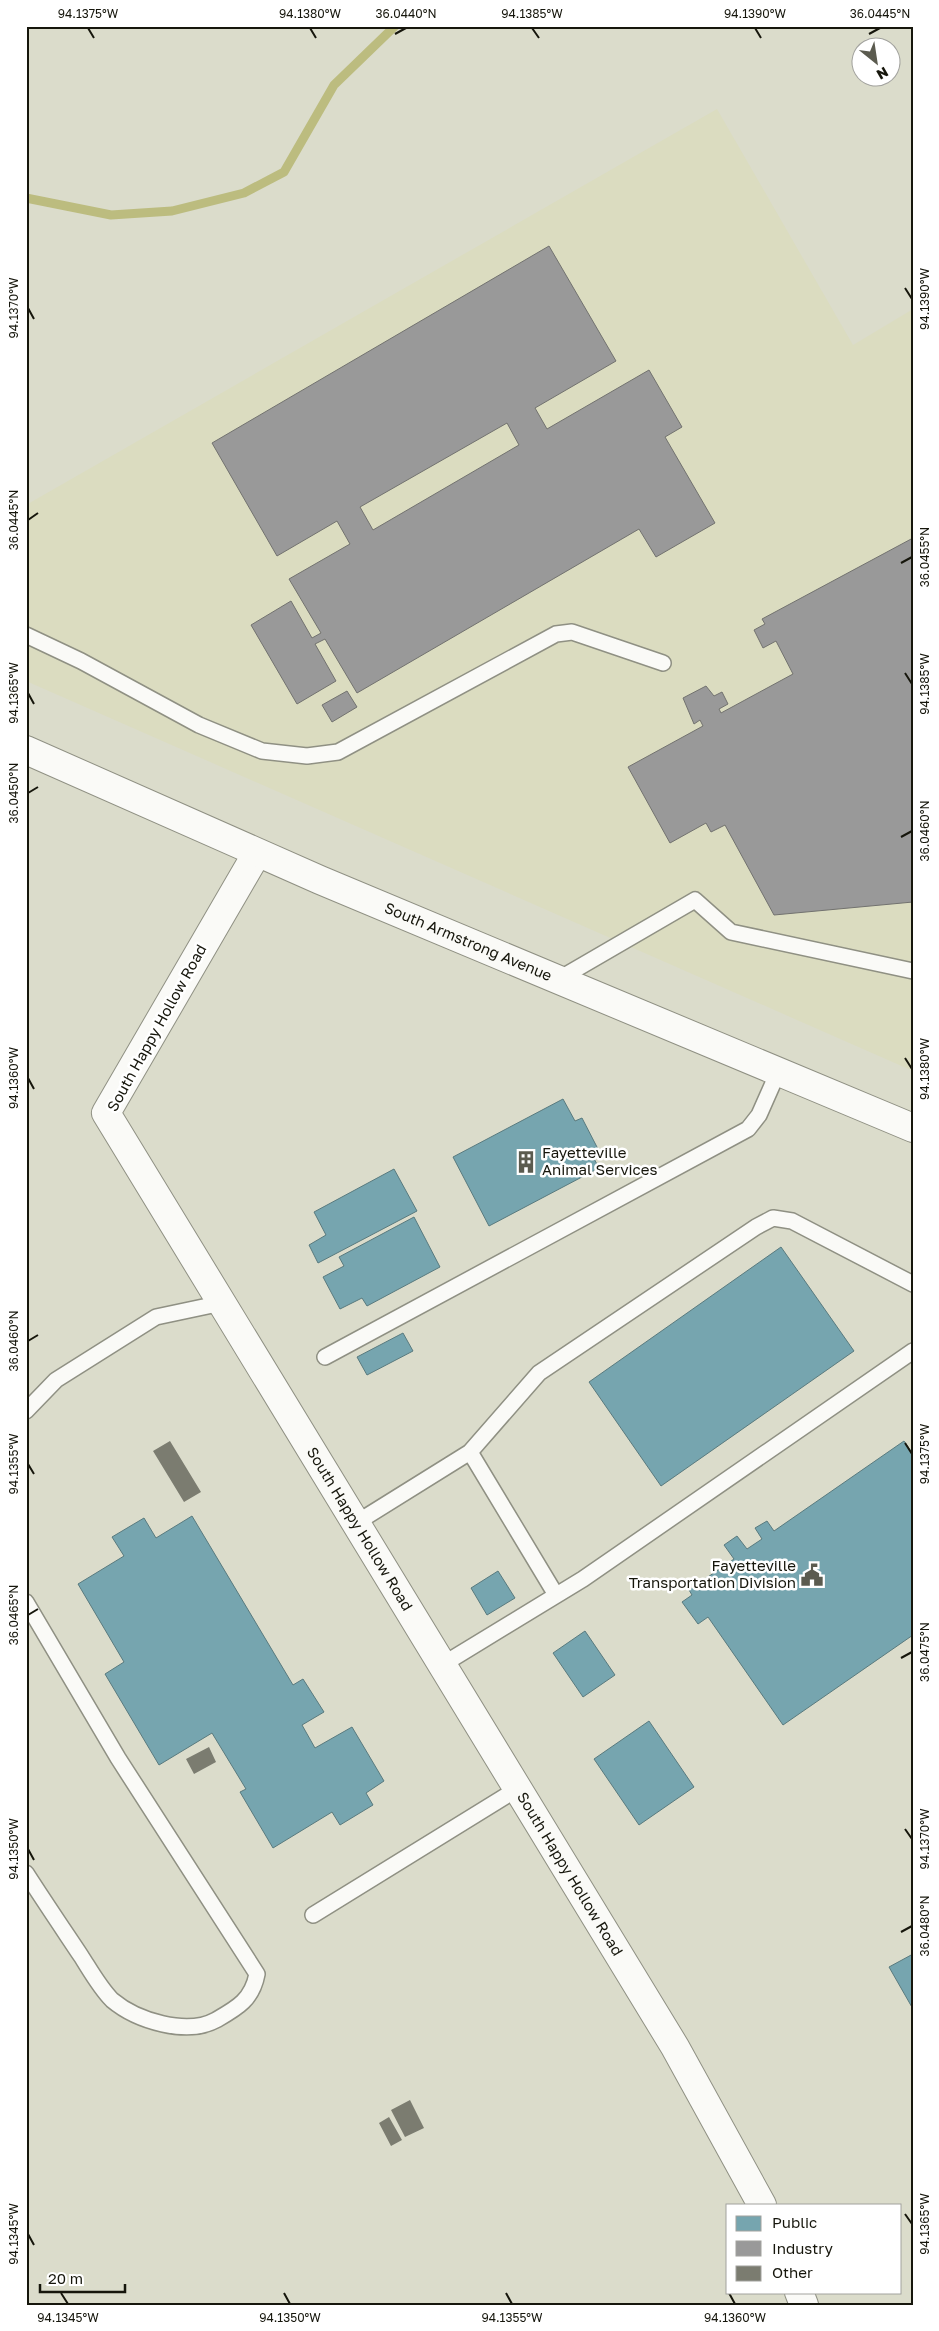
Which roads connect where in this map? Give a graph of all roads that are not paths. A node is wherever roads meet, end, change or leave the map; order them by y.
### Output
1 (26, 636) edge
2 (664, 663) dead end
3 (26, 750) edge
4 (258, 853) junction
5 (913, 971) edge
6 (559, 979) junction
7 (778, 1072) junction
8 (913, 1128) edge
9 (913, 1284) edge
10 (222, 1303) junction
11 (913, 1351) edge
12 (325, 1357) dead end
13 (26, 1411) edge
14 (470, 1452) junction
15 (356, 1524) junction
16 (556, 1595) junction
17 (26, 1602) edge
18 (442, 1665) junction
19 (517, 1789) junction
20 (26, 1873) edge
21 (313, 1915) dead end
22 (761, 2204) edge

1 - 2 lane
3 - 4 street, South Armstrong Avenue
4 - 6 street, South Armstrong Avenue
4 - 10 street, South Happy Hollow Road
5 - 6 lane
6 - 7 street, South Armstrong Avenue
7 - 8 street, South Armstrong Avenue
7 - 12 lane
9 - 14 lane
10 - 13 lane
10 - 15 street, South Happy Hollow Road
11 - 16 lane
14 - 15 lane
14 - 16 lane
15 - 18 street, South Happy Hollow Road
16 - 18 lane
17 - 20 lane
18 - 19 street, South Happy Hollow Road
19 - 21 lane
19 - 22 street, South Happy Hollow Road

